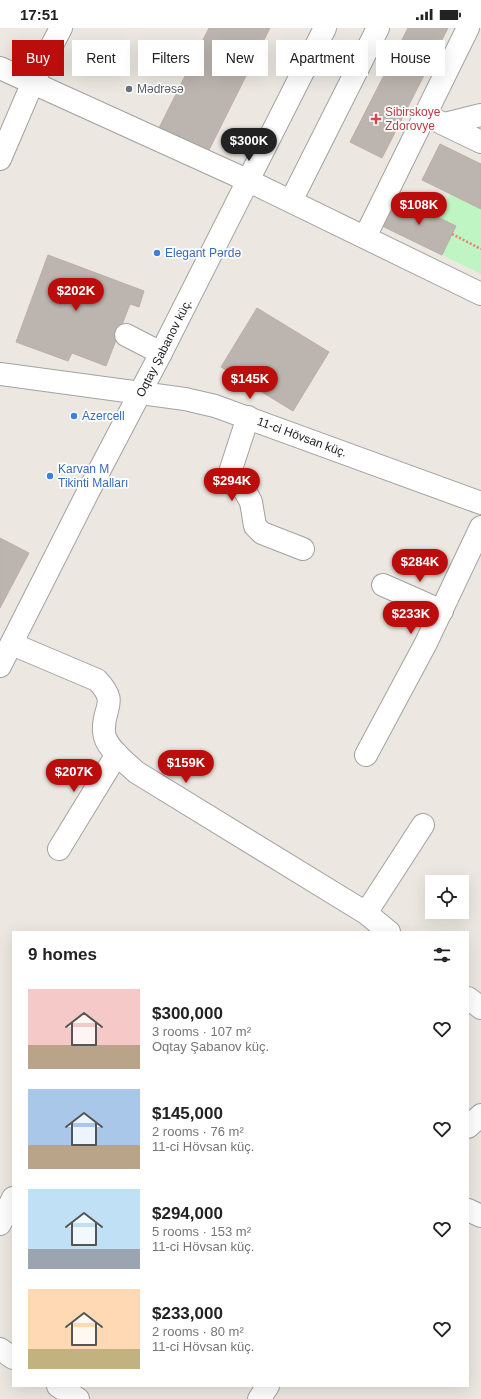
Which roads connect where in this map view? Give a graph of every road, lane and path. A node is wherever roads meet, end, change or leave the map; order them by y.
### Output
1 (61, 28) edge
2 (325, 28) edge
3 (378, 28) edge
4 (468, 28) edge
5 (0, 68) edge
6 (33, 82) junction
7 (425, 115) junction
8 (481, 115) edge
9 (444, 124) junction
10 (481, 142) edge
11 (0, 159) edge
12 (249, 181) junction
13 (291, 201) junction
14 (452, 234) dead end
15 (365, 237) junction
16 (481, 249) edge
17 (481, 294) edge
18 (126, 335) dead end
19 (161, 353) junction
20 (0, 374) edge
21 (141, 392) junction
22 (248, 417) junction
23 (481, 503) edge
24 (481, 527) edge
25 (303, 549) dead end
26 (383, 585) dead end
27 (442, 612) junction
28 (12, 644) junction
29 (0, 666) edge
30 (117, 754) junction
31 (366, 755) dead end
32 (423, 825) dead end
33 (59, 849) dead end
34 (366, 913) junction
35 (388, 931) edge
36 (469, 999) edge
37 (481, 1008) edge
38 (481, 1115) edge
39 (469, 1126) edge
40 (12, 1200) edge
41 (469, 1210) edge
42 (481, 1216) edge
43 (0, 1224) edge
44 (0, 1349) edge
45 (12, 1357) edge
46 (60, 1387) edge
47 (267, 1387) edge
48 (78, 1399) edge
49 (259, 1399) edge

1 - 6 street
2 - 12 street, Oqtay Şabanov küç.
3 - 13 street
4 - 7 street
5 - 6 street
6 - 11 street
6 - 12 street
7 - 9 street
7 - 15 street
8 - 9 street
9 - 10 street
12 - 13 street
12 - 19 street, Oqtay Şabanov küç.
13 - 15 street
14 - 16 path
15 - 17 street
18 - 19 street
19 - 21 street, Oqtay Şabanov küç.
20 - 21 street, 11-ci Hövsan küç.
21 - 22 street, 11-ci Hövsan küç.
21 - 28 street, Oqtay Şabanov küç.
22 - 23 street, 11-ci Hövsan küç.
22 - 25 street
24 - 27 street
26 - 27 street
27 - 31 street
28 - 29 street, Oqtay Şabanov küç.
28 - 30 street
30 - 33 street
30 - 34 street
32 - 34 street
34 - 35 street
36 - 37 street
38 - 39 street
40 - 43 street
41 - 42 street
44 - 45 street
46 - 48 street
47 - 49 street

